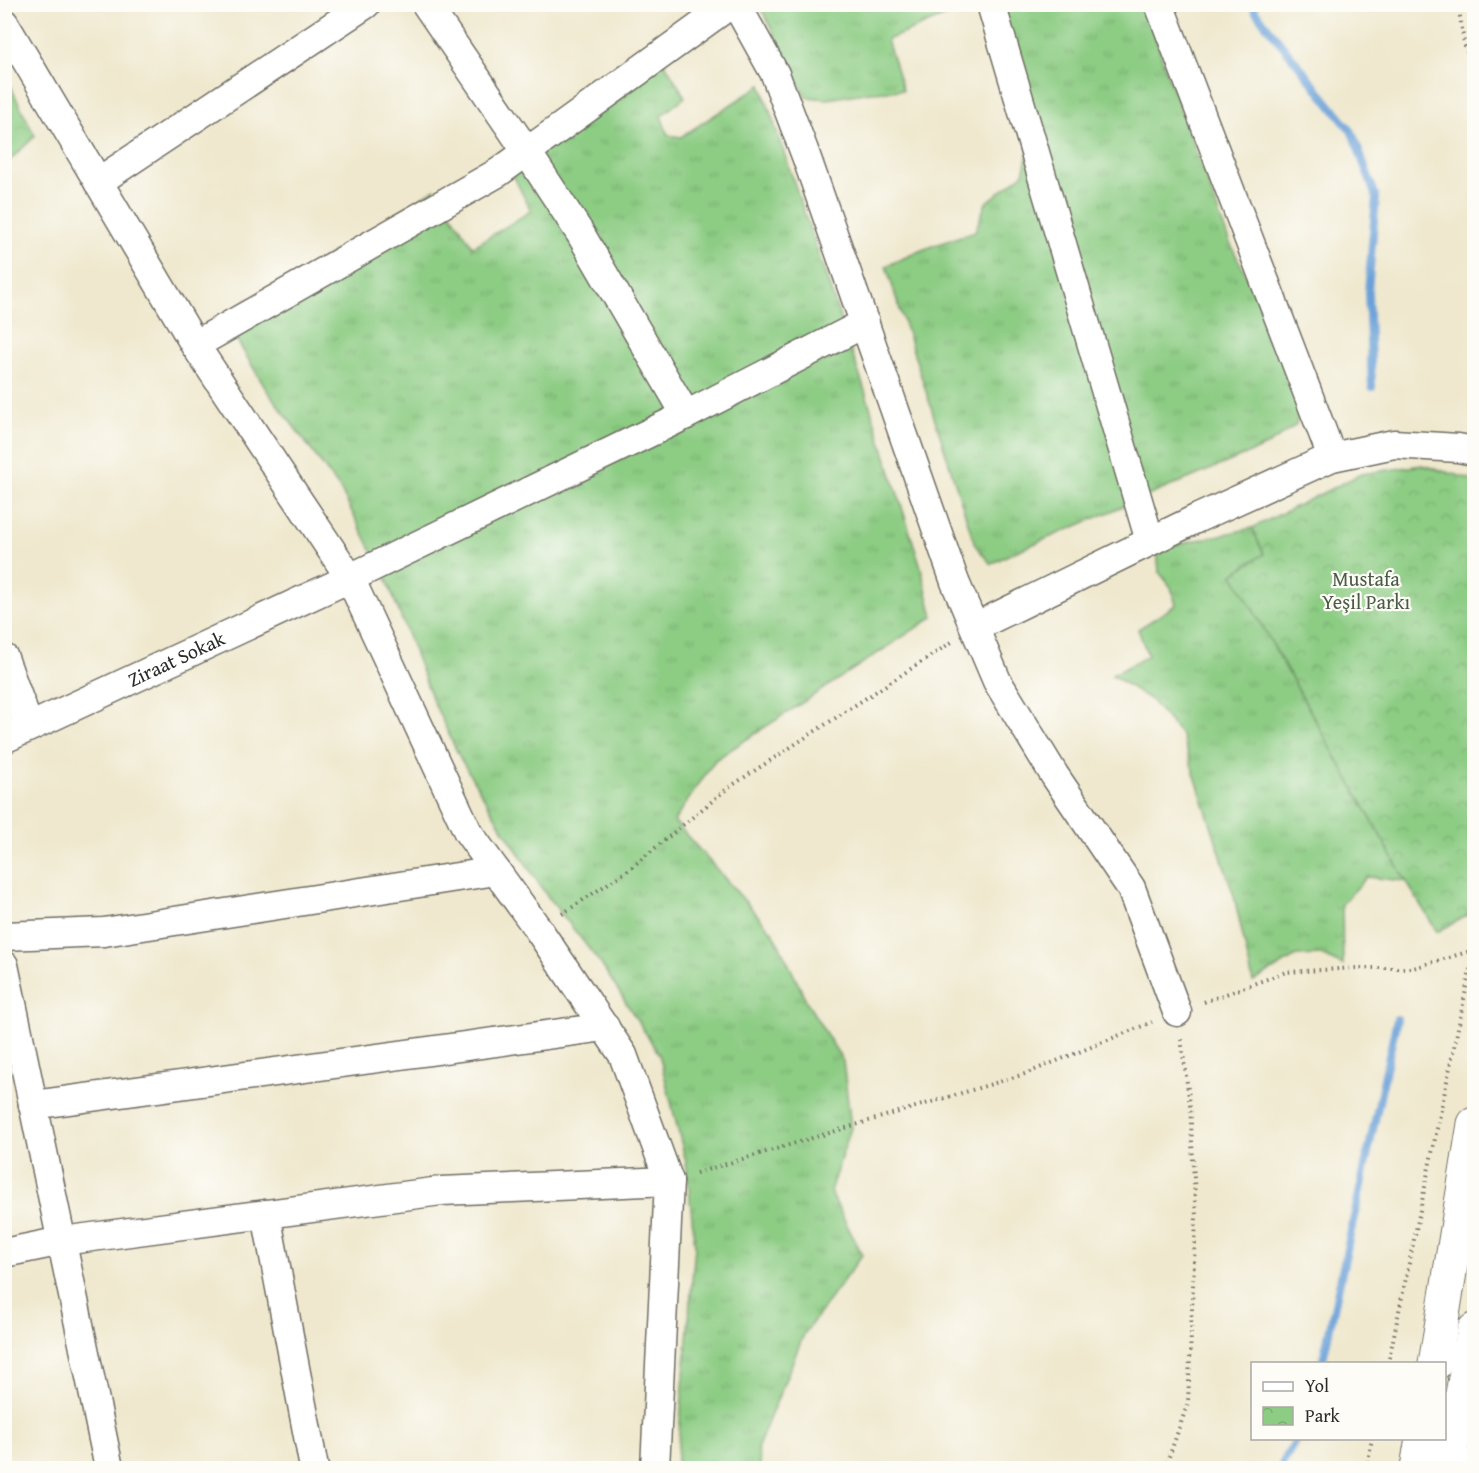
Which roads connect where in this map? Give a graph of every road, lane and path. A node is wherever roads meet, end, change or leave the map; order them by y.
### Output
1 (366, 4) edge
2 (426, 4) edge
3 (991, 4) edge
4 (1159, 4) edge
5 (1458, 4) edge
6 (744, 8) edge
7 (4, 23) edge
8 (1474, 73) edge
9 (527, 152) junction
10 (98, 182) junction
11 (865, 323) junction
12 (195, 345) junction
13 (686, 415) junction
14 (1474, 451) edge
15 (1332, 457) junction
16 (1150, 541) junction
17 (350, 578) junction
18 (975, 627) junction
19 (4, 658) edge
20 (17, 733) edge
21 (496, 871) junction
22 (538, 929) junction
23 (4, 936) edge
24 (1474, 950) edge
25 (1474, 958) edge
26 (4, 965) edge
27 (1177, 1012) junction
28 (605, 1027) junction
29 (33, 1105) junction
30 (1474, 1124) edge
31 (669, 1181) junction
32 (266, 1214) junction
33 (62, 1241) junction
34 (4, 1253) edge
35 (1474, 1330) edge
36 (1388, 1362) edge
37 (1435, 1362) edge
38 (1372, 1440) edge
39 (1449, 1457) edge
40 (109, 1468) edge
41 (314, 1468) edge
42 (655, 1468) edge
43 (1165, 1468) edge
44 (1367, 1468) edge
45 (1417, 1468) edge

1 - 10 street
2 - 9 street
3 - 16 street
4 - 15 street
5 - 8 path
6 - 9 street
6 - 11 street
7 - 10 street
9 - 12 street
9 - 13 street
10 - 12 street
11 - 13 street, Ziraat Sokak
11 - 18 street
12 - 17 street
13 - 17 street, Ziraat Sokak
14 - 15 street
15 - 16 street
16 - 18 street
17 - 20 street, Ziraat Sokak
17 - 21 street
18 - 22 path
18 - 27 street
19 - 20 street
21 - 22 street
21 - 23 street
22 - 28 street
24 - 27 path
25 - 36 path
26 - 29 street
27 - 31 path
27 - 43 path
28 - 29 street
28 - 31 street
29 - 33 street
30 - 37 street
31 - 32 street
31 - 42 street
32 - 33 street
32 - 41 street
33 - 34 street
33 - 40 street
35 - 39 street
38 - 44 path
39 - 45 street

